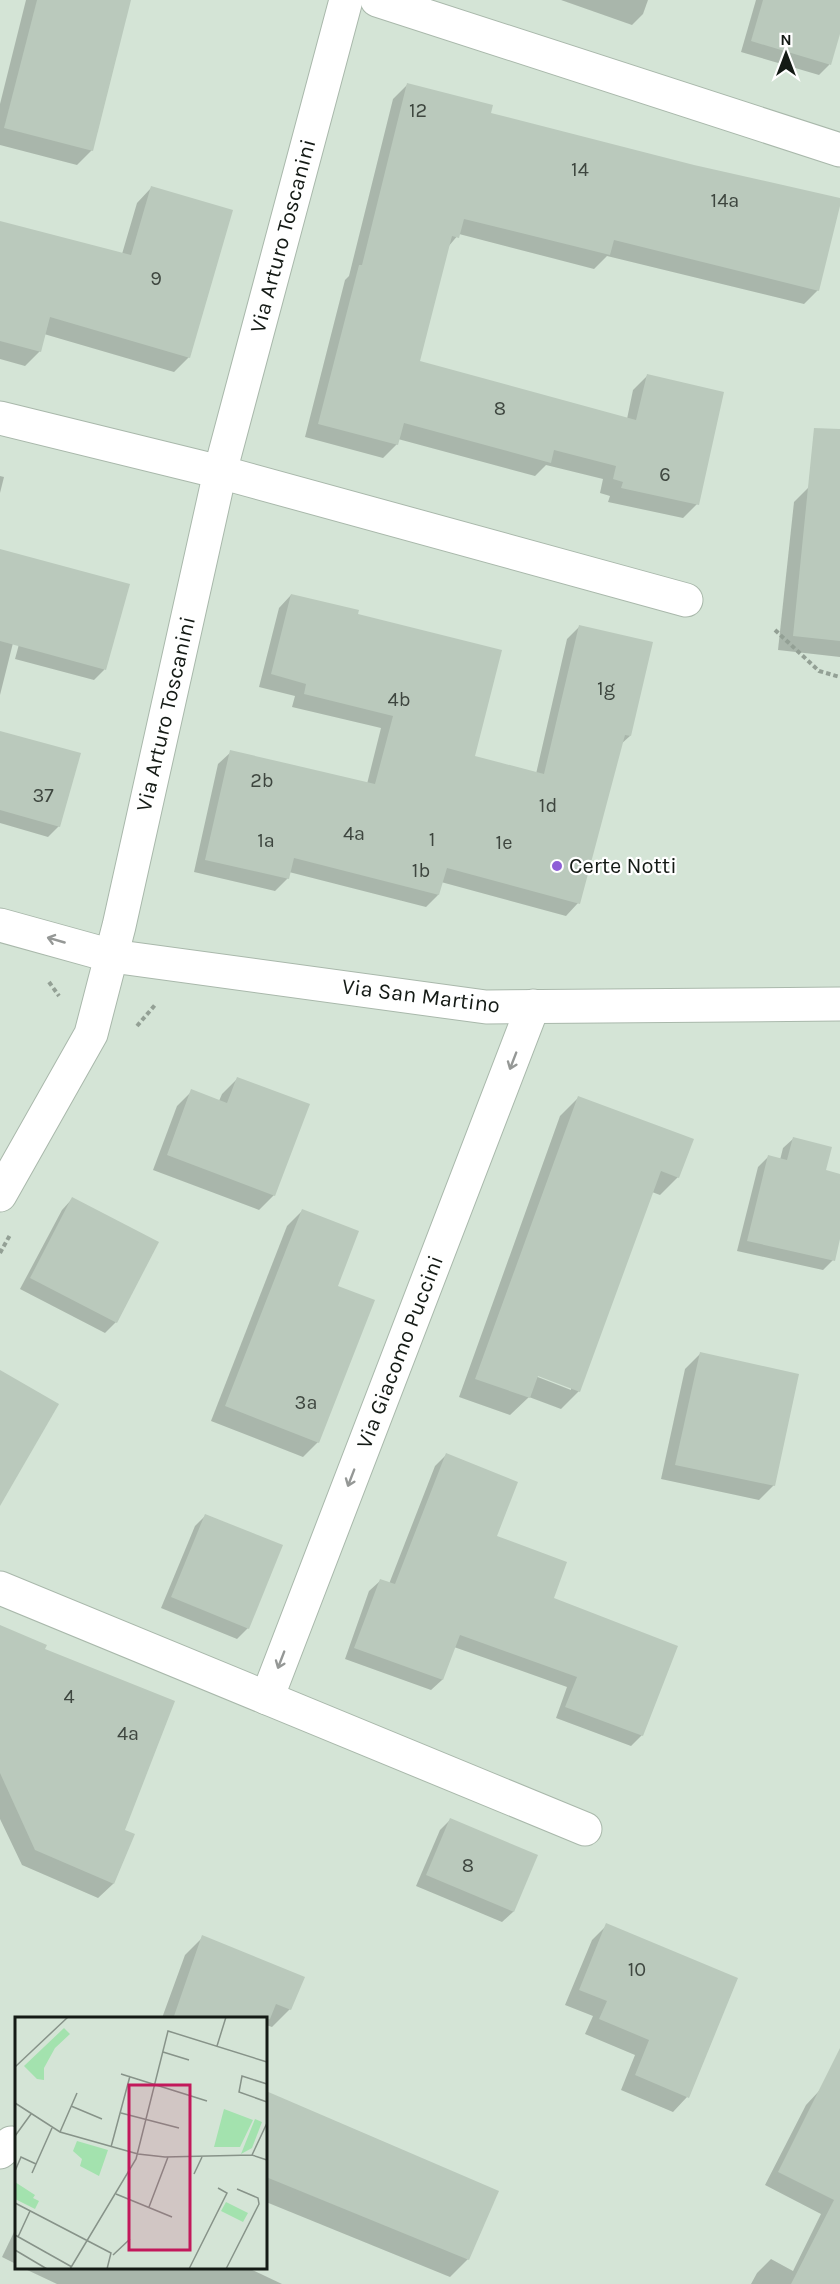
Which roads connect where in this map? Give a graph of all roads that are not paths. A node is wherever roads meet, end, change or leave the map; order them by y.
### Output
1 (346, 0) edge
2 (377, 0) edge
3 (840, 150) edge
4 (0, 418) edge
5 (220, 472) junction
6 (687, 600) dead end
7 (0, 925) edge
8 (112, 956) junction
9 (840, 1004) edge
10 (533, 1006) junction
11 (0, 1195) edge
12 (0, 1588) edge
13 (267, 1698) junction
14 (585, 1829) dead end

1 - 5 street, Via Arturo Toscanini
2 - 3 street
4 - 5 street
5 - 6 street
5 - 8 street, Via Arturo Toscanini
8 -> 7 street, Via San Martino
8 - 10 street, Via San Martino
8 - 11 street, Via Arturo Toscanini
9 - 10 street, Via San Martino
10 -> 13 street, Via Giacomo Puccini
12 - 13 street
13 - 14 street

